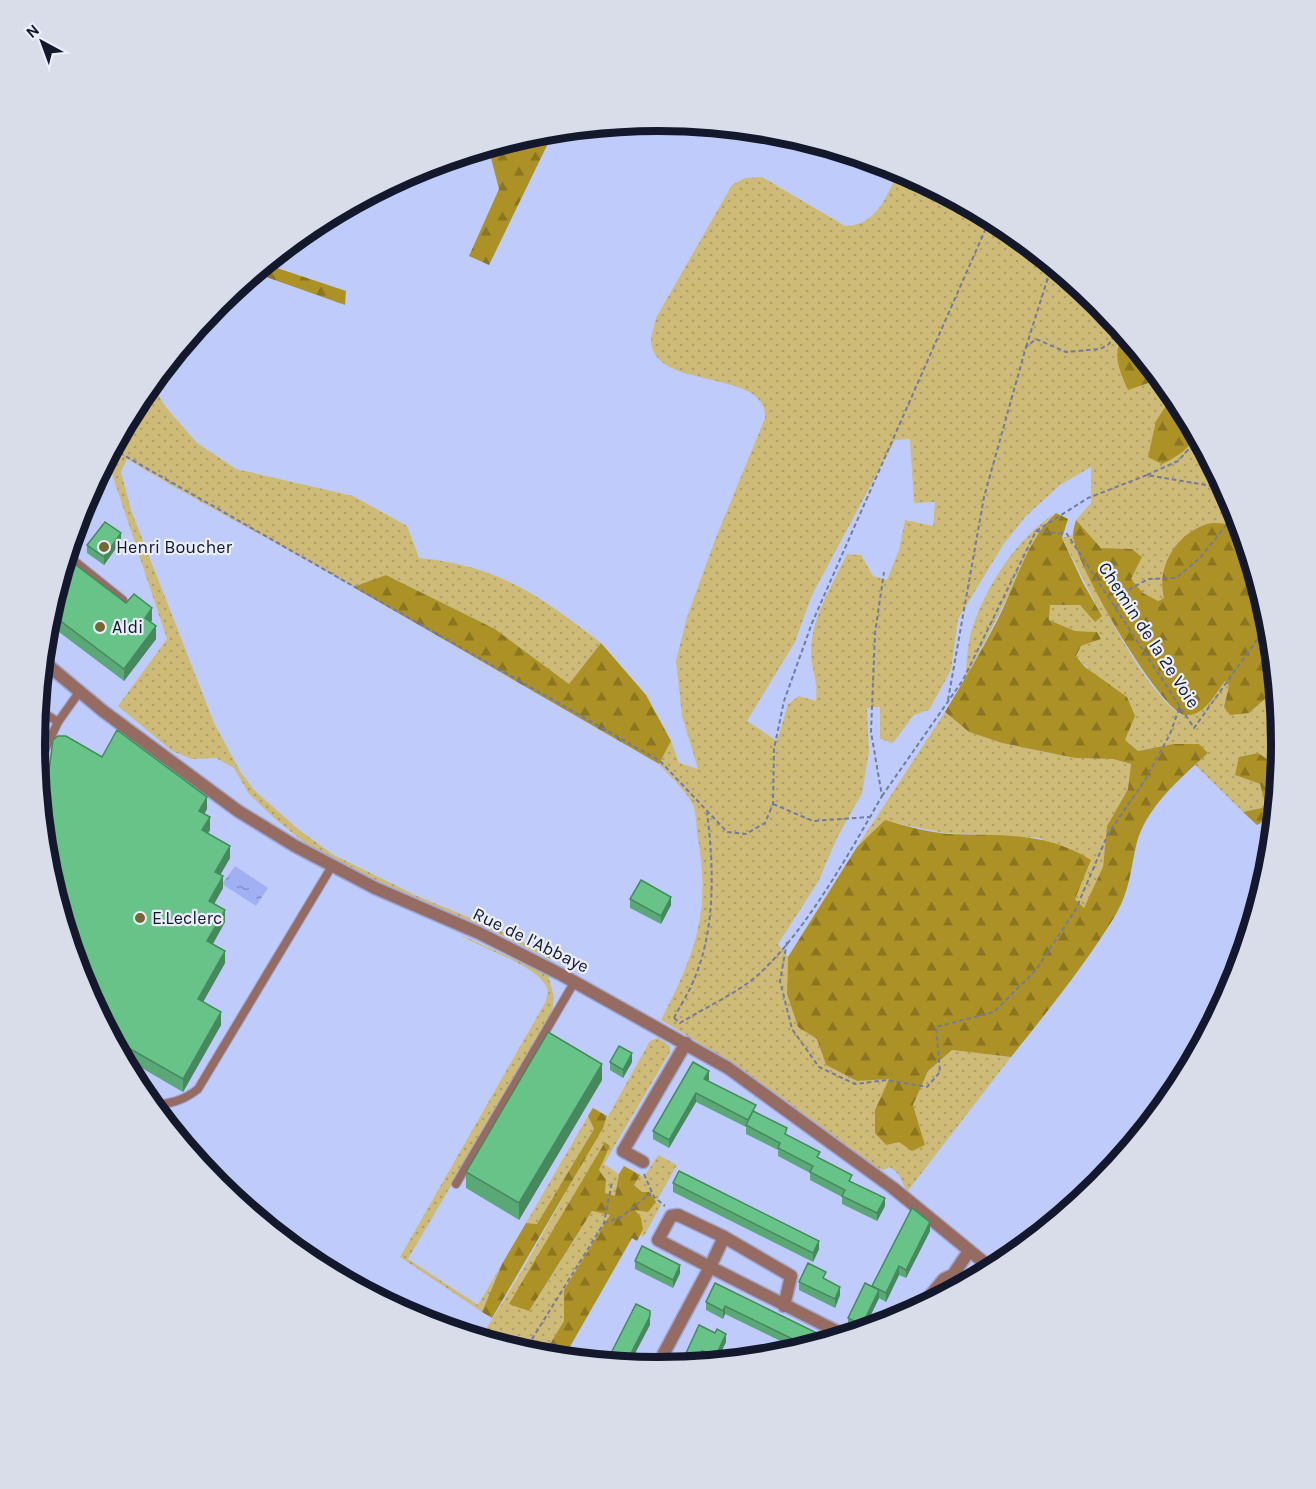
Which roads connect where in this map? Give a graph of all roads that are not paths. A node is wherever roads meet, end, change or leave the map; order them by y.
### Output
1 (74, 561) edge
2 (123, 600) edge
3 (50, 667) edge
4 (80, 691) junction
5 (46, 714) edge
6 (58, 722) junction
7 (45, 750) edge
8 (332, 866) junction
9 (574, 981) junction
10 (544, 1033) junction
11 (554, 1038) edge
12 (686, 1043) junction
13 (162, 1104) edge
14 (643, 1162) road end
15 (456, 1184) dead end
16 (724, 1238) junction
17 (969, 1251) junction
18 (984, 1263) edge
19 (710, 1267) junction
20 (953, 1275) junction
21 (954, 1281) edge
22 (934, 1291) edge
23 (784, 1306) junction
24 (836, 1331) edge
25 (661, 1358) edge

1 - 2 lane
3 - 4 street, Rue de l'Abbaye
4 - 6 lane
4 - 8 street, Rue de l'Abbaye
5 - 6 lane
6 - 7 lane
8 - 9 street, Rue de l'Abbaye
8 - 13 lane
9 - 10 lane
9 - 12 street, Rue de l'Abbaye
10 - 11 lane
10 - 15 lane
12 - 14 street
12 - 17 street, Rue de l'Abbaye
16 - 19 street
16 - 19 street
16 - 23 street
17 - 18 street, Rue de l'Abbaye
17 - 20 street
19 - 23 street
19 - 25 street
20 - 21 street
20 - 22 street
23 - 24 street

